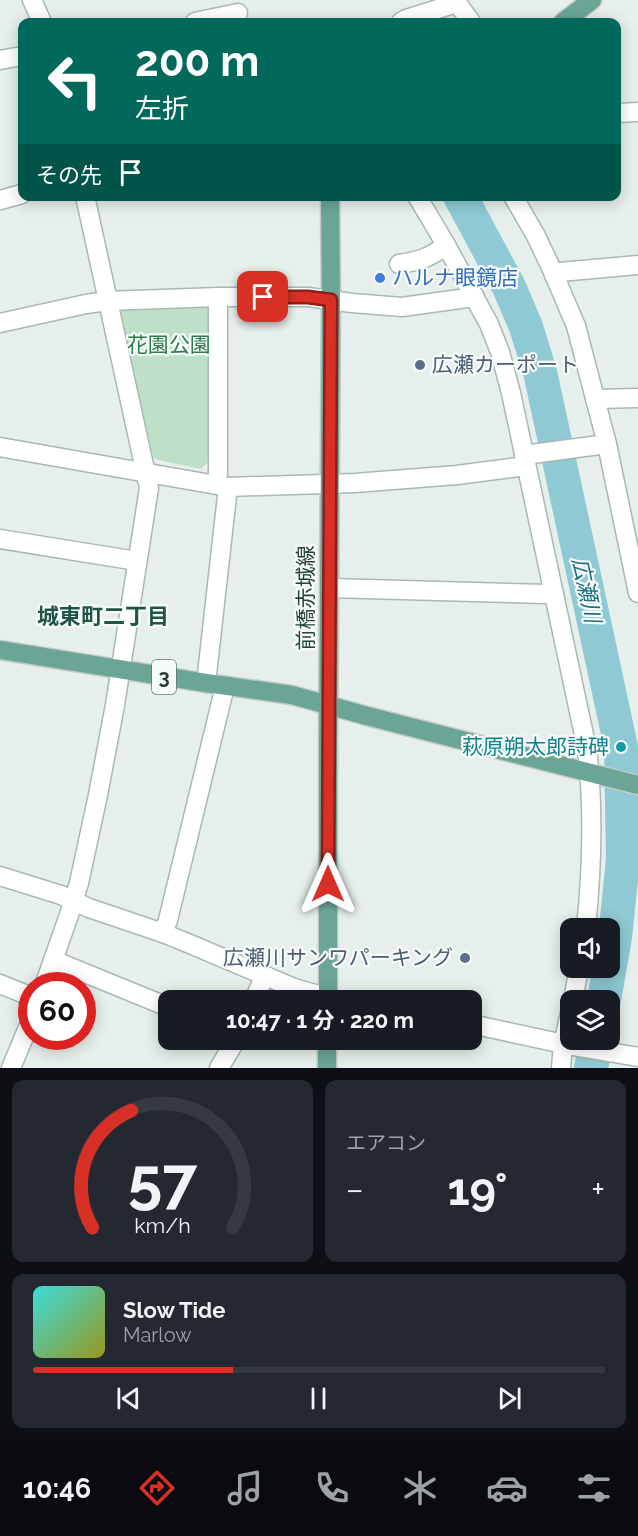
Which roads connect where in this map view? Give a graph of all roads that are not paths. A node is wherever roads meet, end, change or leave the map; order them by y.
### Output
1 (32, 0) edge
2 (592, 0) edge
3 (456, 1) edge
4 (237, 12) edge
5 (40, 18) edge
6 (212, 18) edge
7 (409, 18) edge
8 (468, 18) edge
9 (568, 18) edge
10 (18, 57) edge
11 (0, 60) edge
12 (638, 112) edge
13 (621, 113) edge
14 (18, 195) edge
15 (0, 200) edge
16 (86, 201) edge
17 (330, 201) edge
18 (420, 201) edge
19 (516, 201) edge
20 (446, 245) junction
21 (399, 264) dead end
22 (638, 265) edge
23 (554, 275) junction
24 (474, 295) junction
25 (218, 297) junction
26 (331, 300) junction
27 (107, 301) junction
28 (0, 323) edge
29 (638, 398) edge
30 (595, 399) junction
31 (607, 444) junction
32 (0, 447) edge
33 (525, 460) junction
34 (147, 473) junction
35 (329, 483) junction
36 (222, 485) junction
37 (0, 539) edge
38 (138, 561) junction
39 (330, 588) junction
40 (554, 592) junction
41 (638, 593) edge
42 (0, 650) edge
43 (120, 669) junction
44 (206, 683) junction
45 (225, 686) junction
46 (328, 705) junction
47 (596, 774) junction
48 (638, 785) edge
49 (0, 876) edge
50 (73, 900) junction
51 (587, 918) edge
52 (163, 933) junction
53 (53, 960) junction
54 (49, 972) edge
55 (266, 975) junction
56 (0, 984) edge
57 (259, 990) edge
58 (300, 990) edge
59 (331, 990) edge
60 (18, 991) edge
61 (158, 1003) edge
62 (482, 1026) edge
63 (560, 1043) edge
64 (19, 1050) edge
65 (230, 1050) edge
66 (327, 1050) edge
67 (570, 1050) edge
68 (594, 1050) edge
69 (638, 1057) edge
70 (11, 1068) edge
71 (219, 1068) edge
72 (327, 1068) edge
73 (561, 1068) edge

1 - 5 street
2 - 9 main road
3 - 7 street
3 - 8 street
4 - 6 street
10 - 11 street
12 - 13 street
14 - 15 street
16 - 27 street
17 - 26 main road, 前橋赤城線
18 - 20 street
19 - 23 street
20 - 21 street
20 - 24 street
22 - 23 street
23 - 30 street
24 - 26 street
24 - 33 street
25 - 26 street
25 - 27 street
25 - 36 street
26 - 35 main road, 前橋赤城線
27 - 28 street
27 - 34 street
29 - 30 street
30 - 31 street
31 - 33 street
31 - 41 street
32 - 34 street
33 - 35 street
33 - 40 street
34 - 36 street
34 - 38 street
35 - 36 street
35 - 39 main road, 前橋赤城線
36 - 44 street
37 - 38 street
38 - 43 street
39 - 40 street
39 - 46 main road, 前橋赤城線
40 - 47 street
42 - 43 main road, 3
43 - 44 main road, 3
43 - 50 street
44 - 45 main road, 3
45 - 46 main road, 3
45 - 52 street
46 - 47 main road, 3
46 - 59 main road, 前橋赤城線
47 - 48 main road, 3
47 - 51 street
49 - 50 street
50 - 52 street
50 - 53 street
52 - 55 street
53 - 54 street
53 - 61 street
55 - 57 street
55 - 58 street
56 - 60 street
62 - 63 street
64 - 70 street
65 - 71 street
66 - 72 main road
67 - 73 street
68 - 69 street

